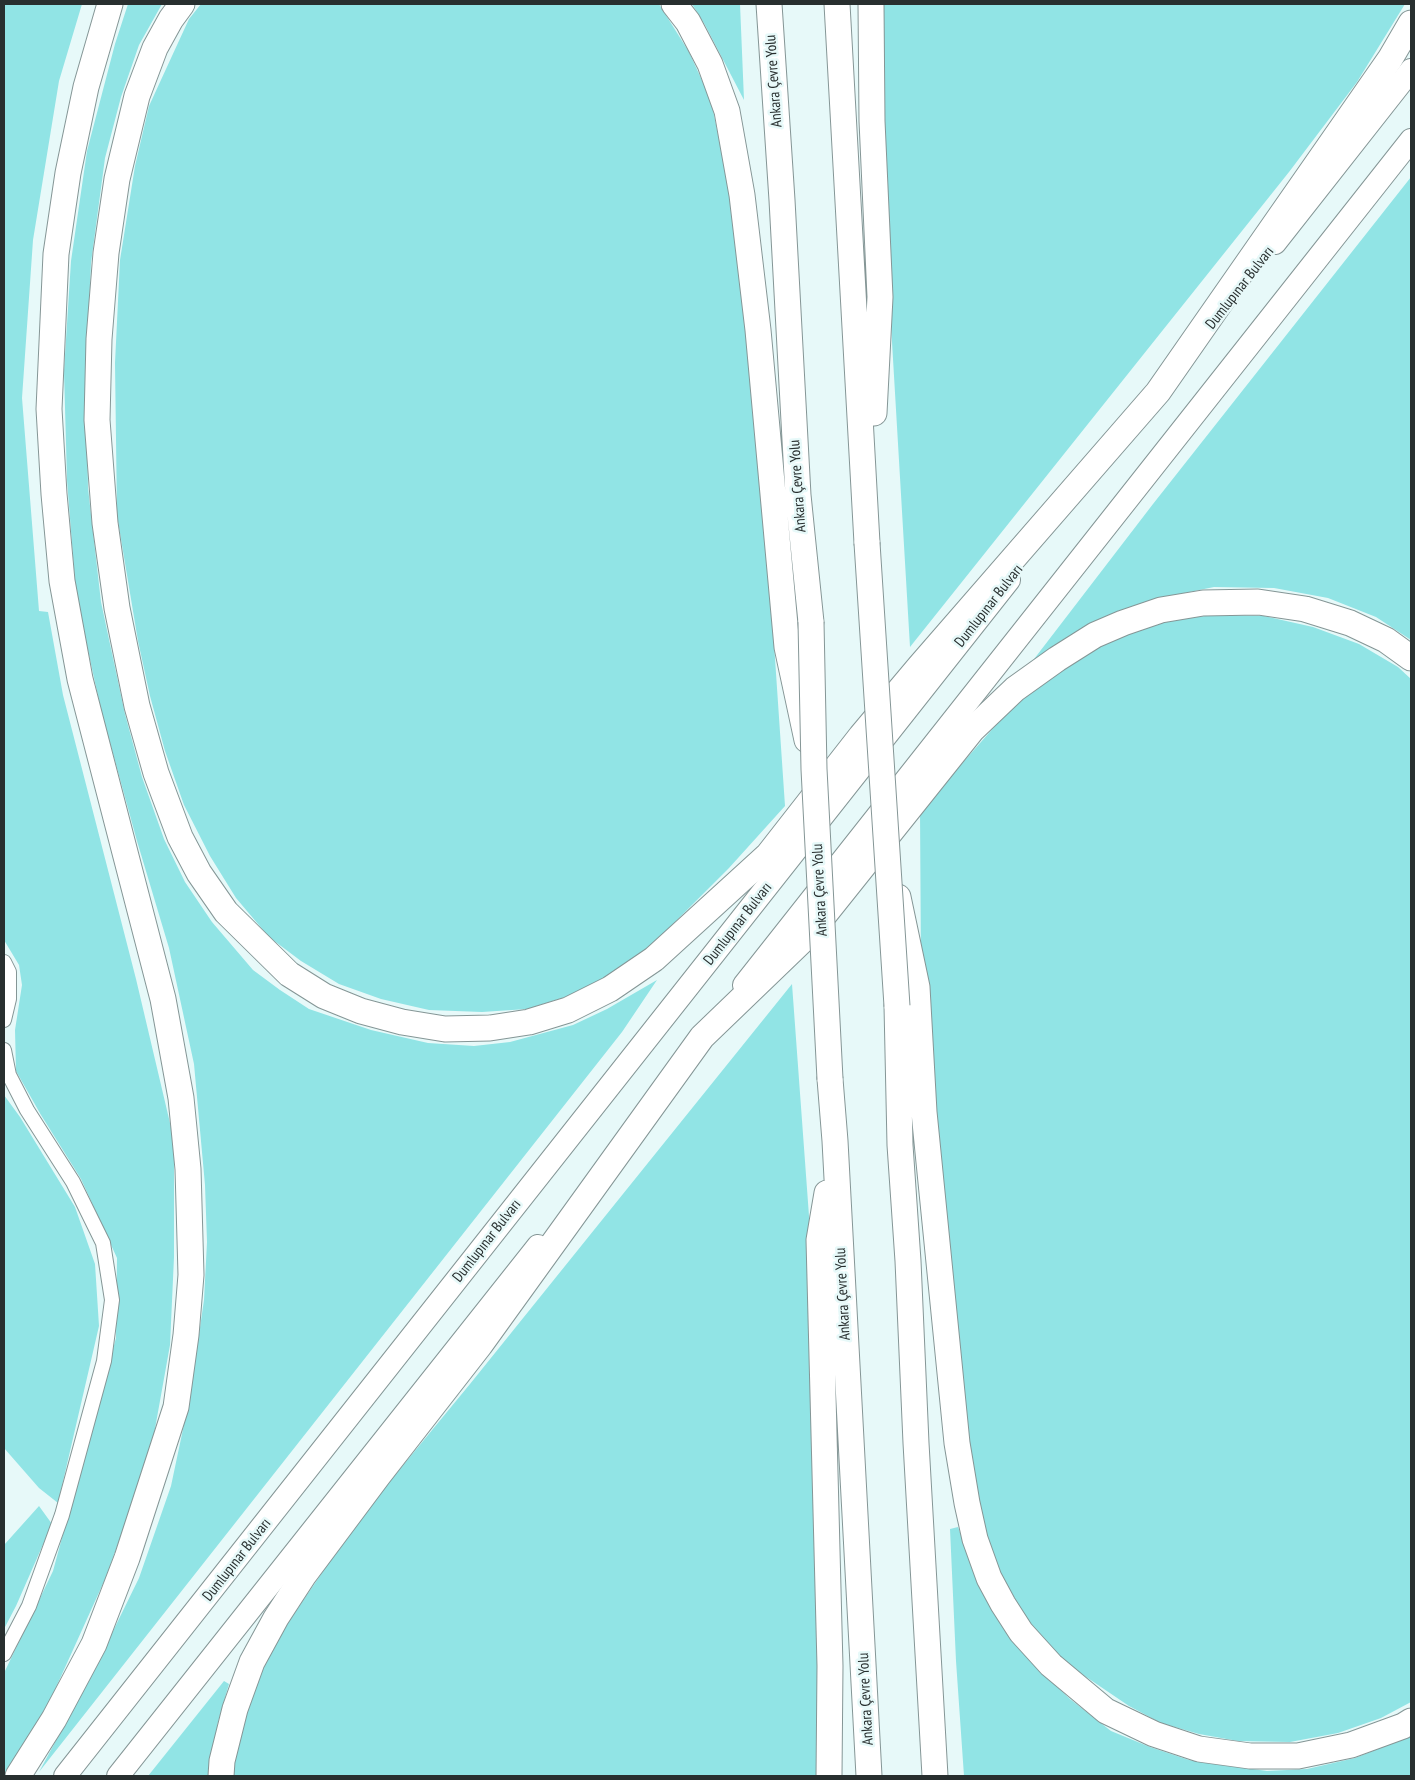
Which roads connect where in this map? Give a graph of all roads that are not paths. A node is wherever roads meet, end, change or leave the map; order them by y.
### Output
1 (110, 4) edge
2 (182, 4) edge
3 (674, 4) edge
4 (769, 4) edge
5 (838, 4) edge
6 (870, 4) edge
7 (1411, 23) edge
8 (1411, 70) edge
9 (1411, 140) edge
10 (1158, 392) junction
11 (867, 543) junction
12 (1411, 658) edge
13 (814, 769) junction
14 (888, 852) junction
15 (4, 962) edge
16 (4, 1020) edge
17 (702, 1038) junction
18 (4, 1050) edge
19 (835, 1141) junction
20 (4, 1654) edge
21 (1411, 1721) edge
22 (18, 1776) edge
23 (65, 1776) edge
24 (118, 1776) edge
25 (221, 1776) edge
26 (828, 1776) edge
27 (869, 1776) edge
28 (935, 1776) edge

1 - 22 highway
2 - 10 highway
3 - 13 highway, bridge
4 - 13 highway, Ankara Çevre Yolu, bridge
5 - 11 highway
6 - 11 highway
7 - 10 highway
8 - 10 highway, Dumlupınar Bulvarı
9 - 17 highway
10 - 23 highway, Dumlupınar Bulvarı
11 - 14 highway, bridge
12 - 17 highway
13 - 19 highway, Ankara Çevre Yolu, bridge
14 - 21 highway, bridge
14 - 28 highway, bridge
15 - 16 street
17 - 24 highway
17 - 25 highway
18 - 20 street
19 - 26 highway
19 - 27 highway, Ankara Çevre Yolu

